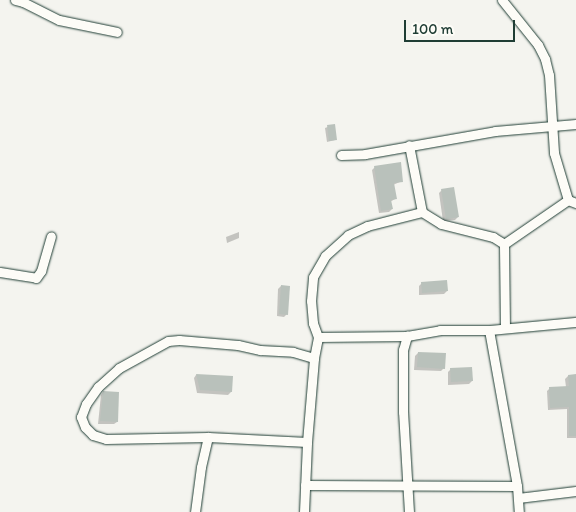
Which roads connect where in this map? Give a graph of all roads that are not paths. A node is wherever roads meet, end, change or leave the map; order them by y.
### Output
1 (15, 0) edge
2 (502, 0) edge
3 (117, 32) dead end
4 (576, 124) edge
5 (550, 125) junction
6 (409, 145) junction
7 (341, 155) dead end
8 (572, 202) edge
9 (422, 212) junction
10 (51, 236) dead end
11 (504, 244) junction
12 (0, 272) edge
13 (576, 322) edge
14 (505, 328) junction
15 (488, 330) junction
16 (407, 336) junction
17 (318, 337) junction
18 (314, 358) junction
19 (208, 437) junction
20 (307, 442) junction
21 (306, 484) junction
22 (408, 485) junction
23 (516, 486) junction
24 (576, 491) edge
25 (518, 498) junction
26 (195, 512) edge
27 (304, 512) edge
28 (409, 512) edge
29 (519, 512) edge

1 - 3 street
2 - 5 street
4 - 5 street
5 - 6 street
5 - 8 street
6 - 7 street
6 - 9 street
8 - 11 street
9 - 11 street
9 - 17 street
10 - 12 street
11 - 14 street
13 - 14 street
14 - 15 street
15 - 16 street
15 - 23 street
16 - 17 street
16 - 22 street
17 - 18 street
18 - 19 street
18 - 20 street
19 - 20 street
19 - 26 street
20 - 21 street
21 - 22 street
21 - 27 street
22 - 23 street
22 - 28 street
23 - 25 street
24 - 25 street
25 - 29 street

